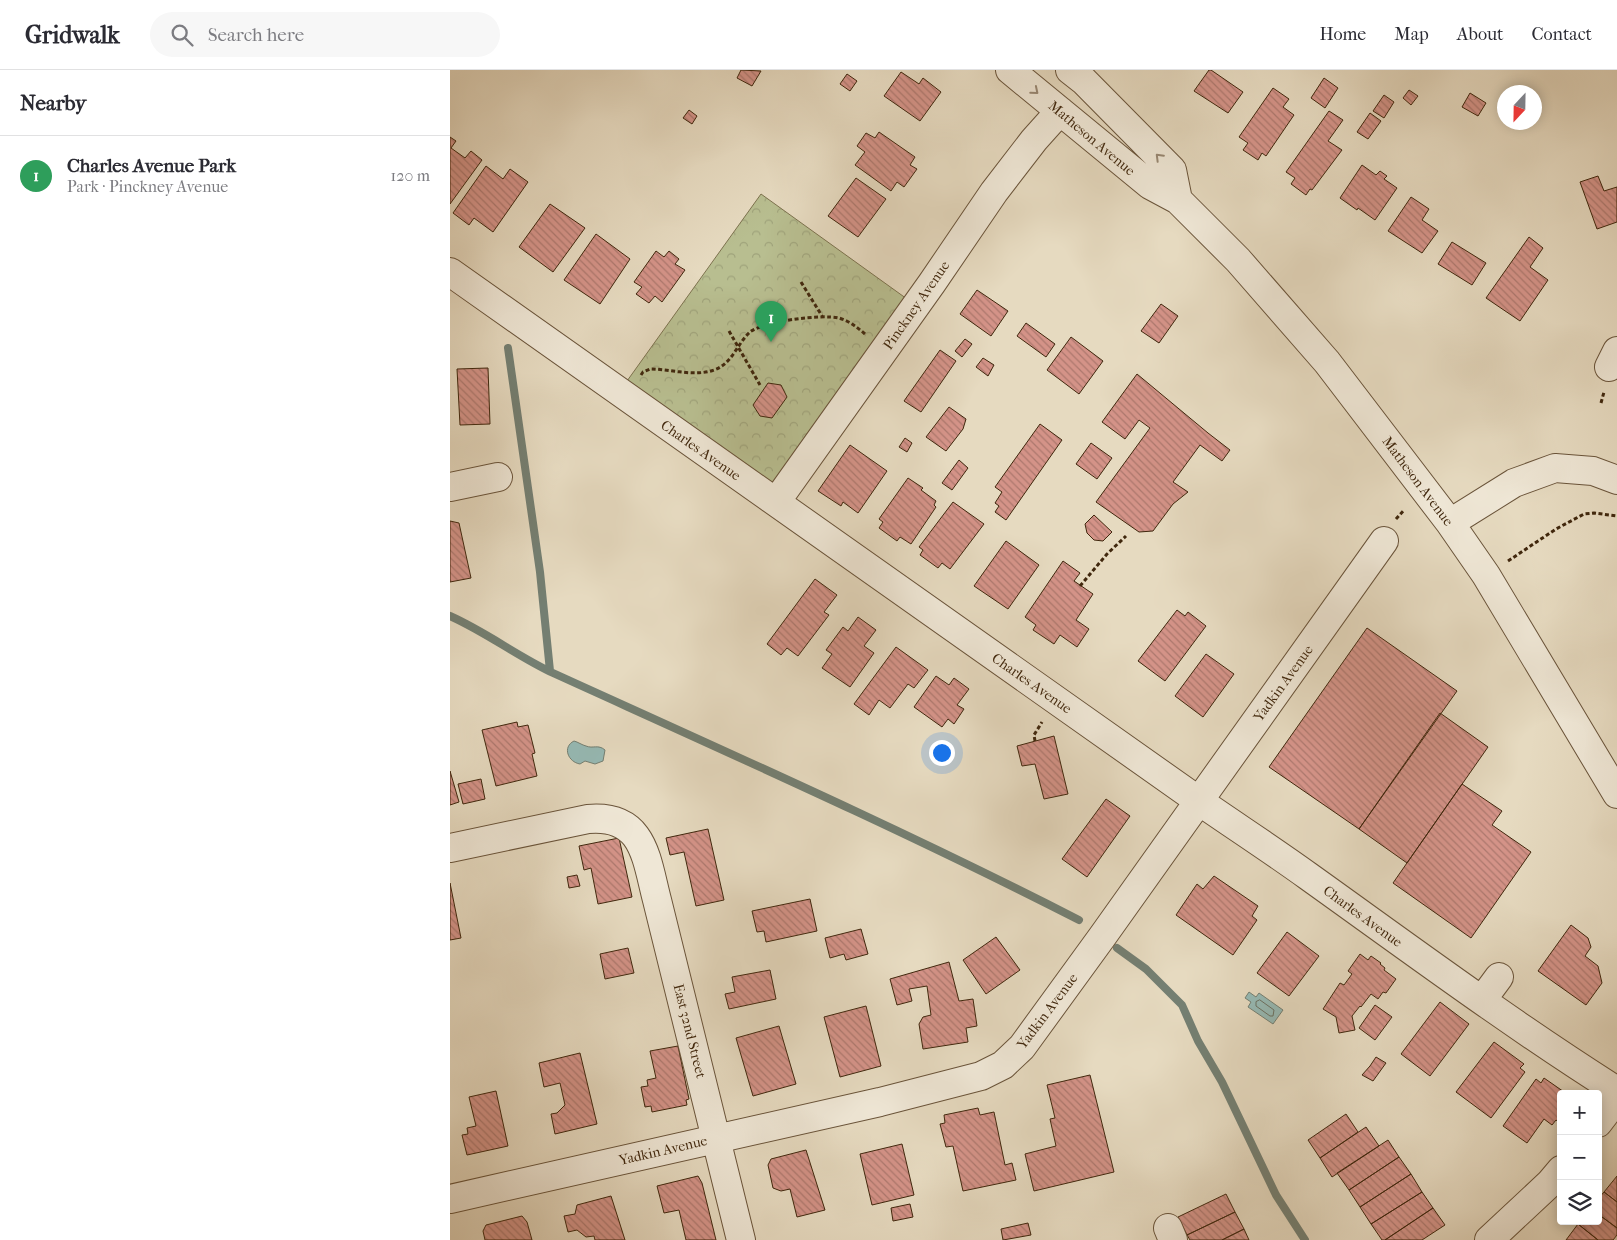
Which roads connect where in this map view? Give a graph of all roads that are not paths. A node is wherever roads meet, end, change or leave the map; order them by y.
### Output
1 (1010, 70) edge
2 (1082, 74) edge
3 (1060, 111) junction
4 (1178, 200) junction
5 (450, 272) edge
6 (498, 477) dead end
7 (1617, 480) edge
8 (450, 487) edge
9 (776, 502) junction
10 (1450, 523) junction
11 (1384, 541) dead end
12 (1617, 794) edge
13 (1199, 801) junction
14 (450, 848) edge
15 (1498, 977) dead end
16 (1482, 1000) junction
17 (1617, 1091) edge
18 (1617, 1098) edge
19 (1602, 1117) edge
20 (716, 1138) junction
21 (1557, 1175) edge
22 (450, 1199) edge
23 (741, 1240) edge
24 (1489, 1240) edge

1 -> 3 street, Matheson Avenue
4 -> 2 street
3 - 4 street, Matheson Avenue
3 - 9 street, Pinckney Avenue
4 - 10 street, Matheson Avenue
5 - 9 street, Charles Avenue
6 - 8 street
7 - 10 street
9 - 13 street, Charles Avenue
10 - 12 street, Matheson Avenue
11 - 13 street, Yadkin Avenue
13 - 16 street, Charles Avenue
13 - 20 street, Yadkin Avenue
14 - 20 street, East 32nd Street
15 - 16 street
16 - 17 street, Charles Avenue
18 - 19 street
20 - 22 street, Yadkin Avenue
20 - 23 street, East 32nd Street
21 - 24 street

